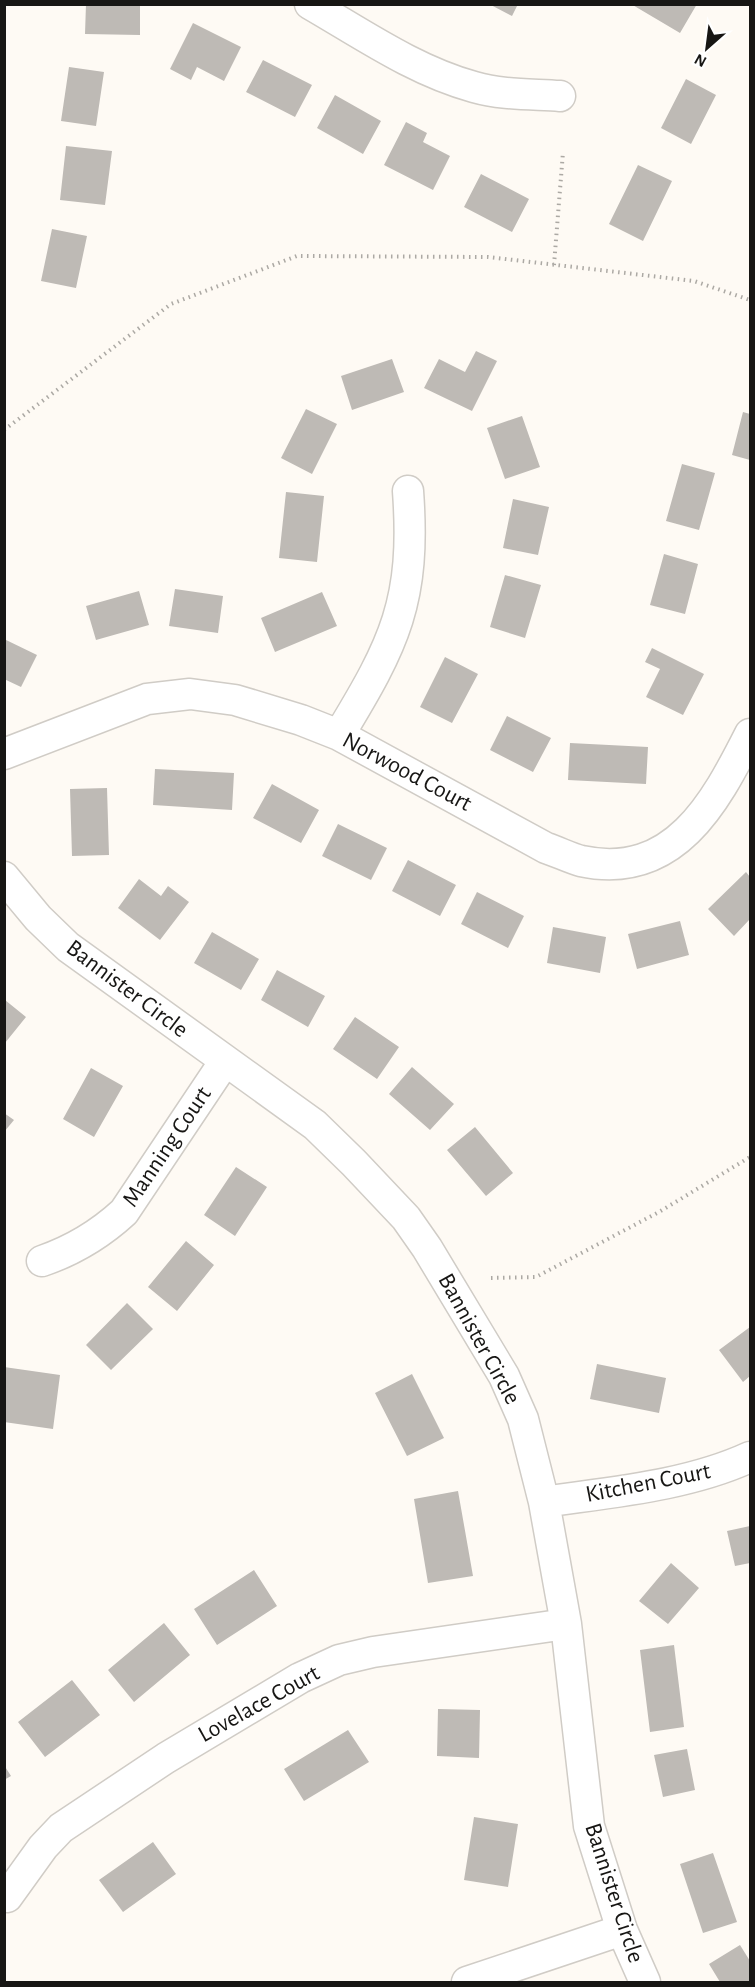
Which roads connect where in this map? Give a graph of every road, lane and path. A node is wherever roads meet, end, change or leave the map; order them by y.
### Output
1 (310, 4) edge
2 (560, 96) dead end
3 (563, 152) dead end
4 (554, 265) junction
5 (750, 300) edge
6 (4, 430) edge
7 (408, 491) dead end
8 (750, 734) edge
9 (339, 735) junction
10 (4, 754) edge
11 (4, 876) edge
12 (225, 1061) junction
13 (750, 1157) edge
14 (42, 1261) dead end
15 (491, 1278) dead end
16 (750, 1456) edge
17 (544, 1502) junction
18 (566, 1624) junction
19 (7, 1897) dead end
20 (622, 1930) junction
21 (467, 1983) edge
22 (645, 1983) edge

1 - 2 street
3 - 4 path
4 - 5 path
4 - 6 path
7 - 9 street
8 - 9 street, Norwood Court
9 - 10 street, Norwood Court
11 - 12 street, Bannister Circle
12 - 14 street, Manning Court
12 - 17 street, Bannister Circle
13 - 15 path
16 - 17 street, Kitchen Court
17 - 18 street, Bannister Circle
18 - 19 street, Lovelace Court
18 - 20 street, Bannister Circle
20 - 21 street
20 - 22 street, Bannister Circle

